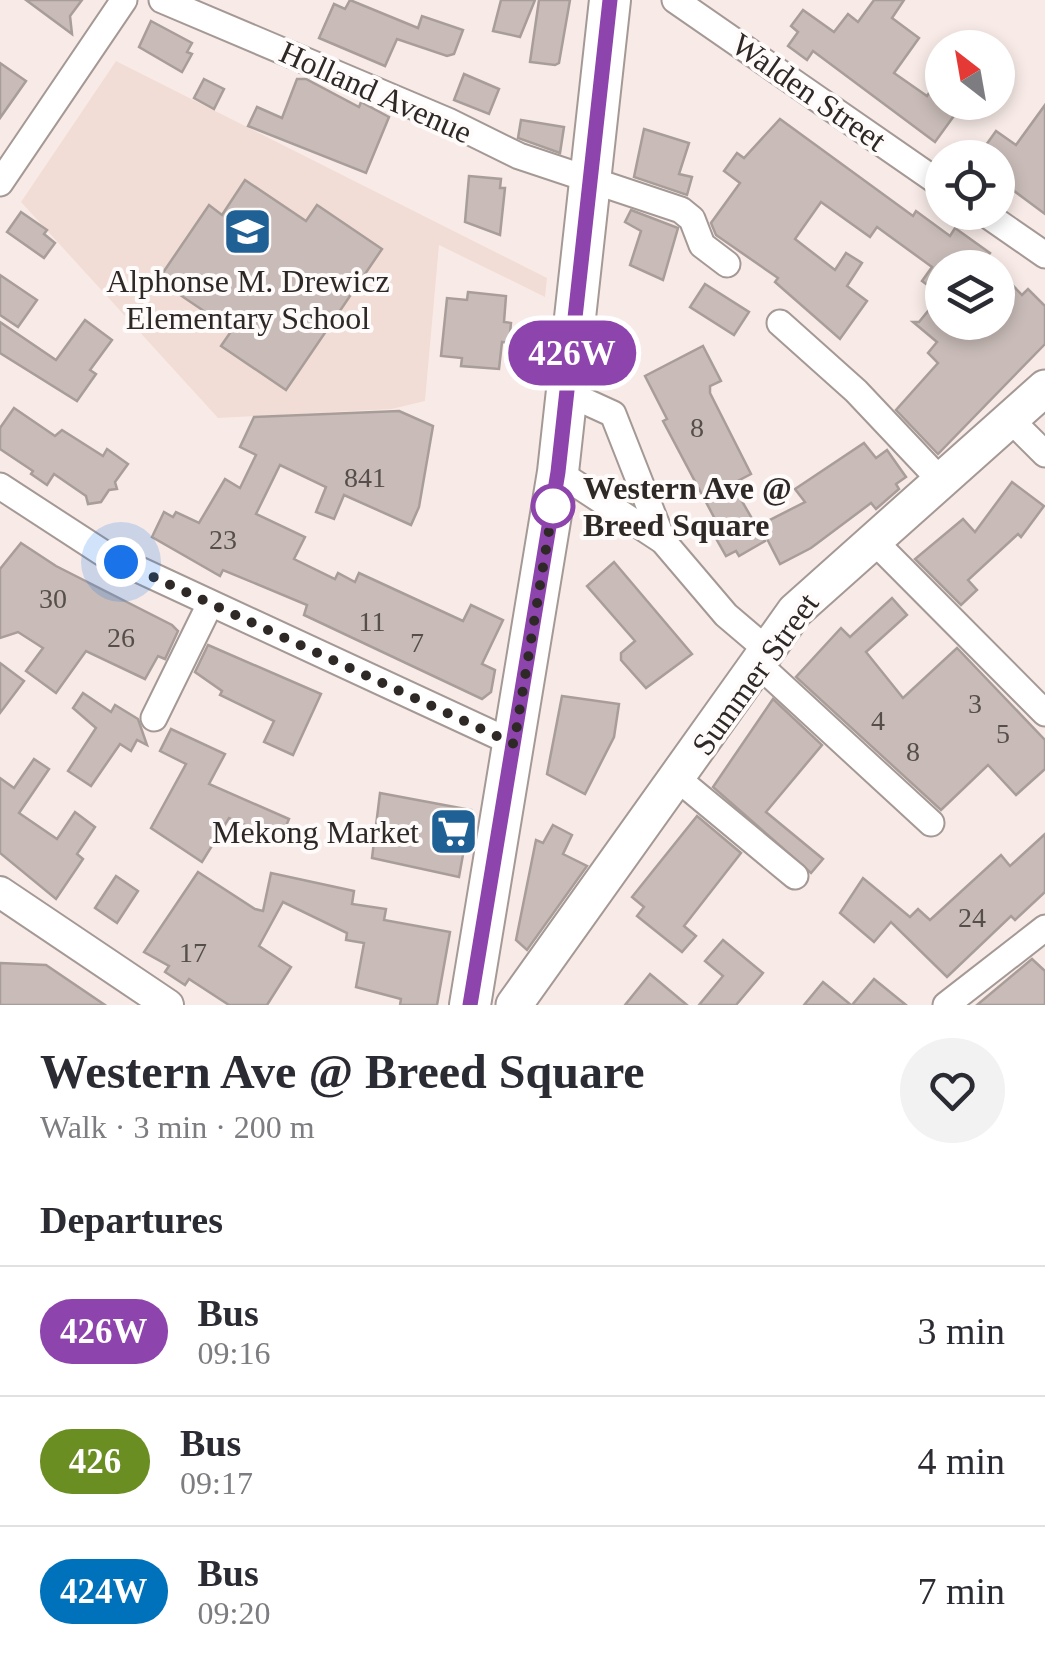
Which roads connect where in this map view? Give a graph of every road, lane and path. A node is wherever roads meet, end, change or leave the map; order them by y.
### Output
1 (124, 0) edge
2 (162, 0) edge
3 (610, 0) edge
4 (674, 0) edge
5 (925, 173) edge
6 (590, 180) junction
7 (0, 183) edge
8 (1009, 230) edge
9 (1045, 255) edge
10 (727, 264) dead end
11 (780, 323) dead end
12 (1045, 388) edge
13 (568, 393) junction
14 (1011, 420) junction
15 (1045, 454) edge
16 (558, 472) junction
17 (941, 480) junction
18 (0, 486) edge
19 (872, 539) junction
20 (663, 541) junction
21 (210, 604) junction
22 (761, 656) junction
23 (1045, 713) edge
24 (154, 718) dead end
25 (514, 744) junction
26 (678, 780) junction
27 (931, 822) dead end
28 (795, 876) dead end
29 (0, 892) edge
30 (1045, 928) edge
31 (527, 1000) edge
32 (154, 1001) edge
33 (470, 1005) edge
34 (946, 1005) edge

1 - 7 street
2 - 6 street, Holland Avenue
3 - 6 main road
4 - 5 street, Walden Street
6 - 10 street, Holland Avenue
6 - 13 main road
8 - 9 street
11 - 17 street
12 - 14 main road, Summer Street
13 - 16 main road
13 - 20 street
14 - 15 street
14 - 17 main road, Summer Street
16 - 20 street
16 - 25 main road
17 - 19 main road, Summer Street
18 - 21 street
19 - 22 main road, Summer Street
19 - 23 street
20 - 22 street
21 - 24 street
21 - 25 street
22 - 26 main road, Summer Street
22 - 27 street
25 - 33 main road
26 - 28 street
26 - 31 main road, Summer Street
29 - 32 street
30 - 34 street

